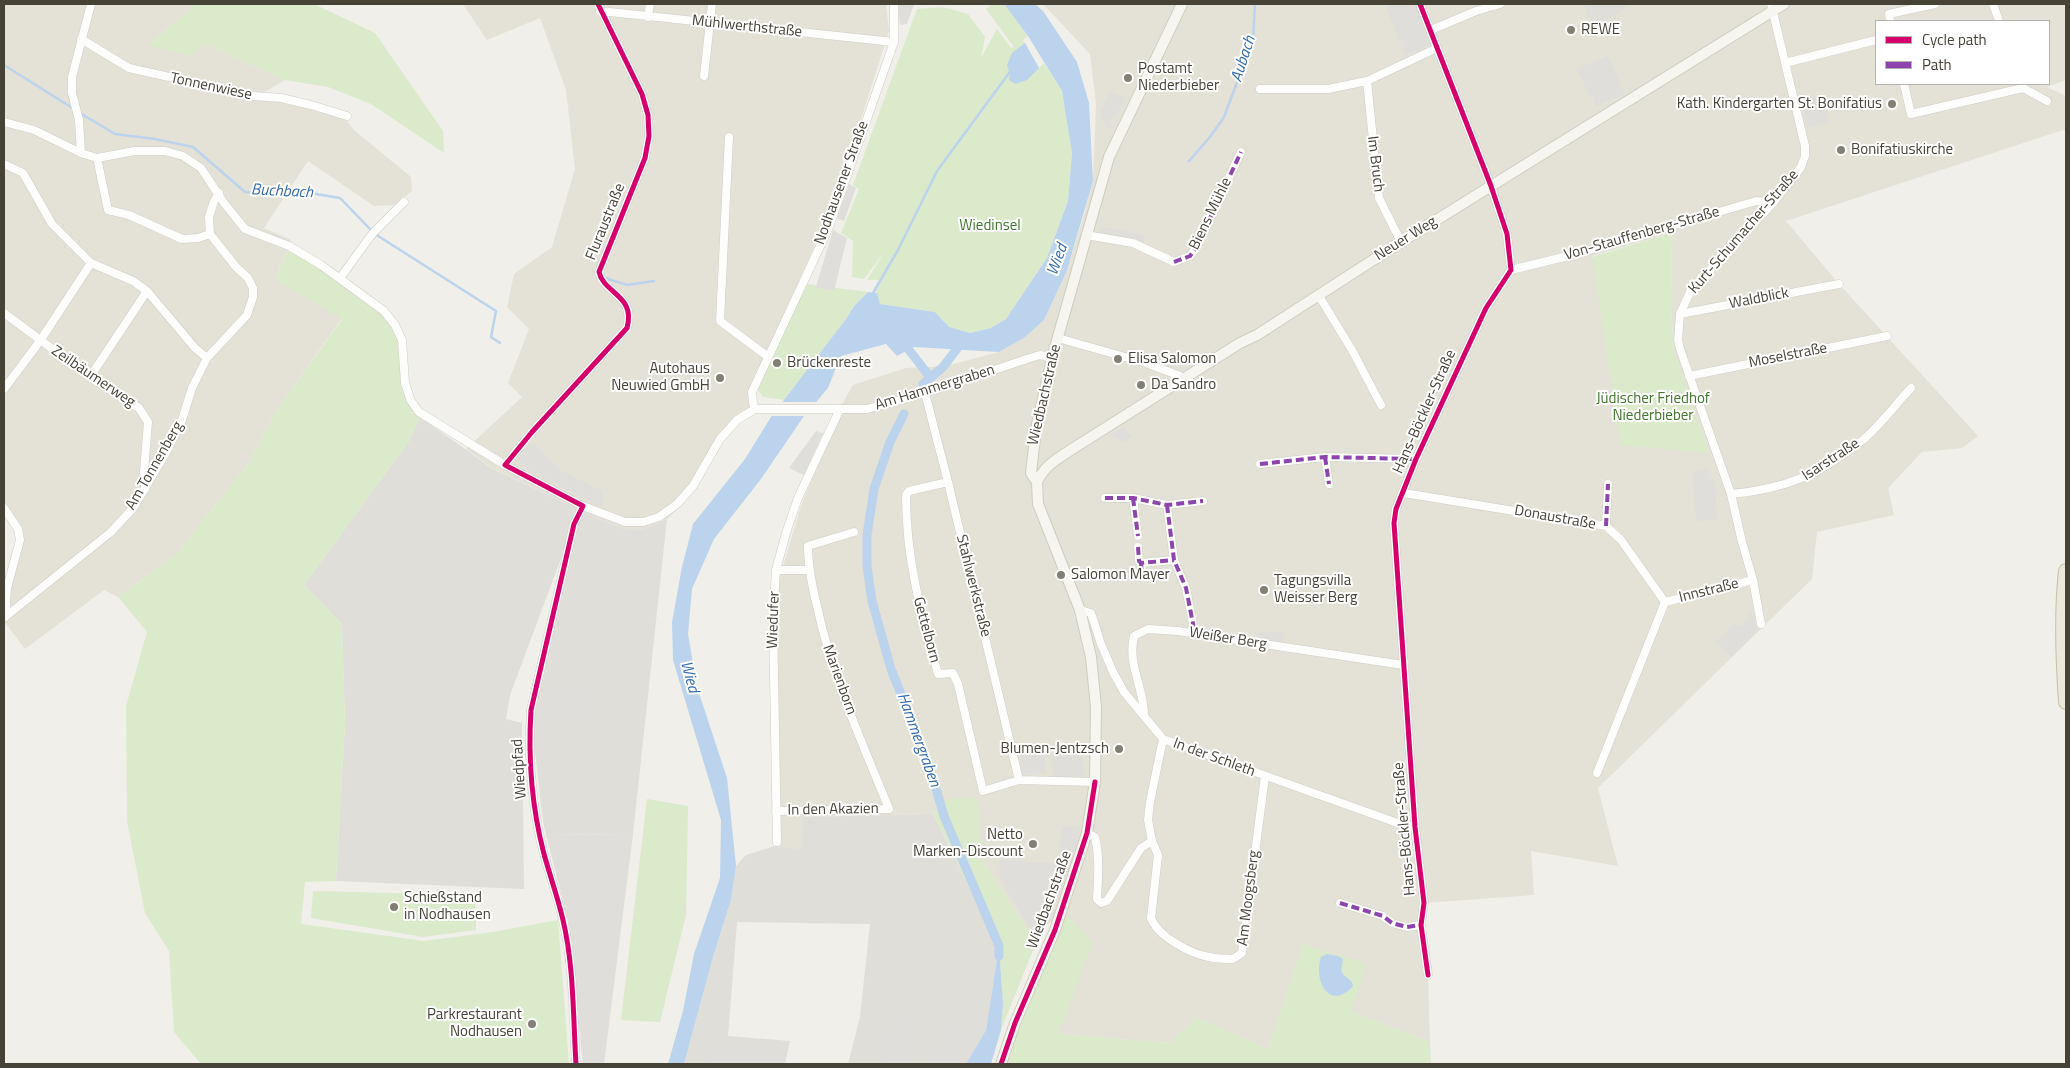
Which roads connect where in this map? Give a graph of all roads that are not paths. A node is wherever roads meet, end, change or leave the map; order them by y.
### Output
1 (91, 4) edge
2 (650, 4) edge
3 (712, 4) edge
4 (894, 4) edge
5 (1182, 4) edge
6 (1420, 4) edge
7 (1500, 4) edge
8 (1784, 4) edge
9 (1935, 4) edge
10 (1993, 4) edge
11 (599, 7) edge
12 (1772, 7) edge
13 (648, 17) junction
14 (1890, 20) edge
15 (2000, 20) edge
16 (710, 23) junction
17 (1431, 30) junction
18 (81, 39) junction
19 (1875, 40) edge
20 (894, 42) junction
21 (1438, 48) junction
22 (1785, 62) junction
23 (704, 76) dead end
24 (1367, 81) junction
25 (1904, 85) edge
26 (2022, 86) edge
27 (1260, 89) dead end
28 (2047, 101) dead end
29 (347, 116) dead end
30 (4, 122) edge
31 (729, 137) dead end
32 (1241, 152) dead end
33 (81, 153) junction
34 (97, 158) junction
35 (4, 164) edge
36 (1491, 186) junction
37 (219, 193) junction
38 (404, 202) dead end
39 (1774, 203) junction
40 (210, 234) junction
41 (1086, 235) junction
42 (1401, 242) junction
43 (90, 263) junction
44 (1511, 270) junction
45 (340, 278) junction
46 (1839, 284) dead end
47 (146, 291) junction
48 (1319, 296) junction
49 (4, 313) edge
50 (1680, 314) junction
51 (1887, 336) dead end
52 (1058, 338) junction
53 (40, 341) junction
54 (768, 356) junction
55 (207, 358) junction
56 (1052, 358) junction
57 (1689, 376) junction
58 (90, 377) junction
59 (1182, 380) junction
60 (1911, 388) dead end
61 (4, 389) edge
62 (925, 393) junction
63 (1380, 405) dead end
64 (755, 409) junction
65 (840, 409) junction
66 (1325, 458) junction
67 (1416, 459) junction
68 (1260, 464) dead end
69 (505, 465) junction
70 (948, 482) junction
71 (1037, 482) junction
72 (1329, 484) dead end
73 (1608, 484) dead end
74 (145, 489) junction
75 (1404, 493) junction
76 (1731, 494) junction
77 (1105, 498) dead end
78 (1133, 498) junction
79 (1204, 501) dead end
80 (1167, 505) junction
81 (584, 506) junction
82 (4, 508) edge
83 (1606, 526) junction
84 (854, 532) dead end
85 (1138, 536) dead end
86 (1138, 548) dead end
87 (1174, 560) junction
88 (1141, 563) junction
89 (776, 570) junction
90 (809, 570) junction
91 (2066, 572) edge
92 (1142, 575) dead end
93 (1753, 580) junction
94 (1666, 602) junction
95 (1080, 610) junction
96 (5, 617) edge
97 (1761, 624) dead end
98 (1195, 634) junction
99 (1403, 665) junction
100 (2066, 702) edge
101 (1144, 715) junction
102 (1163, 739) junction
103 (1597, 774) dead end
104 (1265, 776) junction
105 (1019, 780) junction
106 (1095, 782) junction
107 (889, 809) joint
108 (776, 811) junction
109 (1415, 827) junction
110 (1088, 833) junction
111 (1152, 841) junction
112 (777, 842) dead end
113 (1340, 903) dead end
114 (1421, 925) junction
115 (1428, 975) dead end
116 (576, 1064) edge
117 (1001, 1064) edge

1 - 18 street
2 - 13 street
3 - 16 street
4 - 20 street, Nodhausener Straße
5 - 41 main road, Wiedbachstraße
6 - 17 street
7 - 17 street
8 - 12 main road, Neuer Weg
9 - 14 street
10 - 15 street
11 - 13 street, Mühlwerthstraße
11 - 69 street, Fluraustraße
12 - 22 street, Kurt-Schumacher-Straße
12 - 36 main road, Neuer Weg
13 - 16 street, Mühlwerthstraße
16 - 20 street, Mühlwerthstraße
16 - 23 street
17 - 21 street
18 - 29 street, Tonnenwiese
18 - 33 street
19 - 22 street
20 - 54 street, Nodhausener Straße
21 - 24 street
21 - 36 street
22 - 39 street, Kurt-Schumacher-Straße
24 - 27 street
24 - 42 street, Im Bruch
25 - 26 street
26 - 28 street
30 - 33 street
31 - 54 street
32 - 41 street, Biens Mühle
33 - 34 street
34 - 37 street
34 - 40 street
35 - 43 street
36 - 42 main road, Neuer Weg
36 - 44 street
37 - 40 street
37 - 45 street
38 - 45 street
39 - 44 street, Von-Stauffenberg-Straße
39 - 50 street, Kurt-Schumacher-Straße
40 - 55 street, Am Tonnenberg
41 - 52 main road, Wiedbachstraße
42 - 48 main road, Neuer Weg
43 - 47 street
43 - 53 street
44 - 67 street, Hans-Böckler-Straße
45 - 69 street
46 - 50 street, Waldblick
47 - 55 street
47 - 58 street
48 - 59 main road, Neuer Weg
48 - 63 street
49 - 53 street, Zeilbäumerweg
50 - 57 street, Kurt-Schumacher-Straße
51 - 57 street, Moselstraße
52 - 56 main road, Wiedbachstraße
52 - 59 street
53 - 58 street, Zeilbäumerweg
53 - 61 street
54 - 64 street, Nodhausener Straße
55 - 74 street, Am Tonnenberg
56 - 62 street, Am Hammergraben
56 - 71 main road, Wiedbachstraße
57 - 76 street, Kurt-Schumacher-Straße
58 - 74 street, Zeilbäumerweg
59 - 71 main road, Neuer Weg
60 - 76 street, Isarstraße
62 - 65 street, Am Hammergraben
62 - 70 street, Stahlwerkstraße
64 - 65 street, Am Hammergraben
64 - 81 street
65 - 89 street, Wiedufer
66 - 67 street
66 - 68 street
66 - 72 street
67 - 75 street, Hans-Böckler-Straße
69 - 81 street
70 - 105 street, Stahlwerkstraße
70 - 105 street, Gettelborn
71 - 95 main road, Wiedbachstraße
73 - 83 street
74 - 96 street, Am Tonnenberg
75 - 83 street, Donaustraße
75 - 99 street, Hans-Böckler-Straße
76 - 93 street, Kurt-Schumacher-Straße
77 - 78 street
78 - 80 street
78 - 85 street
79 - 80 street
80 - 87 street
81 - 116 street, Wiedpfad
82 - 96 street
83 - 94 street, Donaustraße
84 - 90 street, Marienborn
86 - 88 street
87 - 88 street
87 - 98 street
88 - 92 street
89 - 90 street
89 - 108 street, Wiedufer
90 - 107 street, Marienborn
91 - 100 highway
93 - 94 street, Innstraße
93 - 97 street, Kurt-Schumacher-Straße
94 - 103 street
95 - 101 street, In der Schleth
95 - 106 main road, Wiedbachstraße
98 - 99 street, Weißer Berg
98 - 101 street, Weißer Berg
99 - 109 street, Hans-Böckler-Straße
101 - 102 street, In der Schleth
102 - 104 street, In der Schleth
102 - 111 street, Am Moogsberg
104 - 109 street, In der Schleth
104 - 111 street, Am Moogsberg
105 - 106 street
106 - 110 main road, Wiedbachstraße
107 - 108 street, In den Akazien
108 - 112 street, Wiedufer
109 - 114 street, Hans-Böckler-Straße
110 - 111 street
110 - 117 main road, Wiedbachstraße
113 - 114 street
114 - 115 street, Hans-Böckler-Straße

